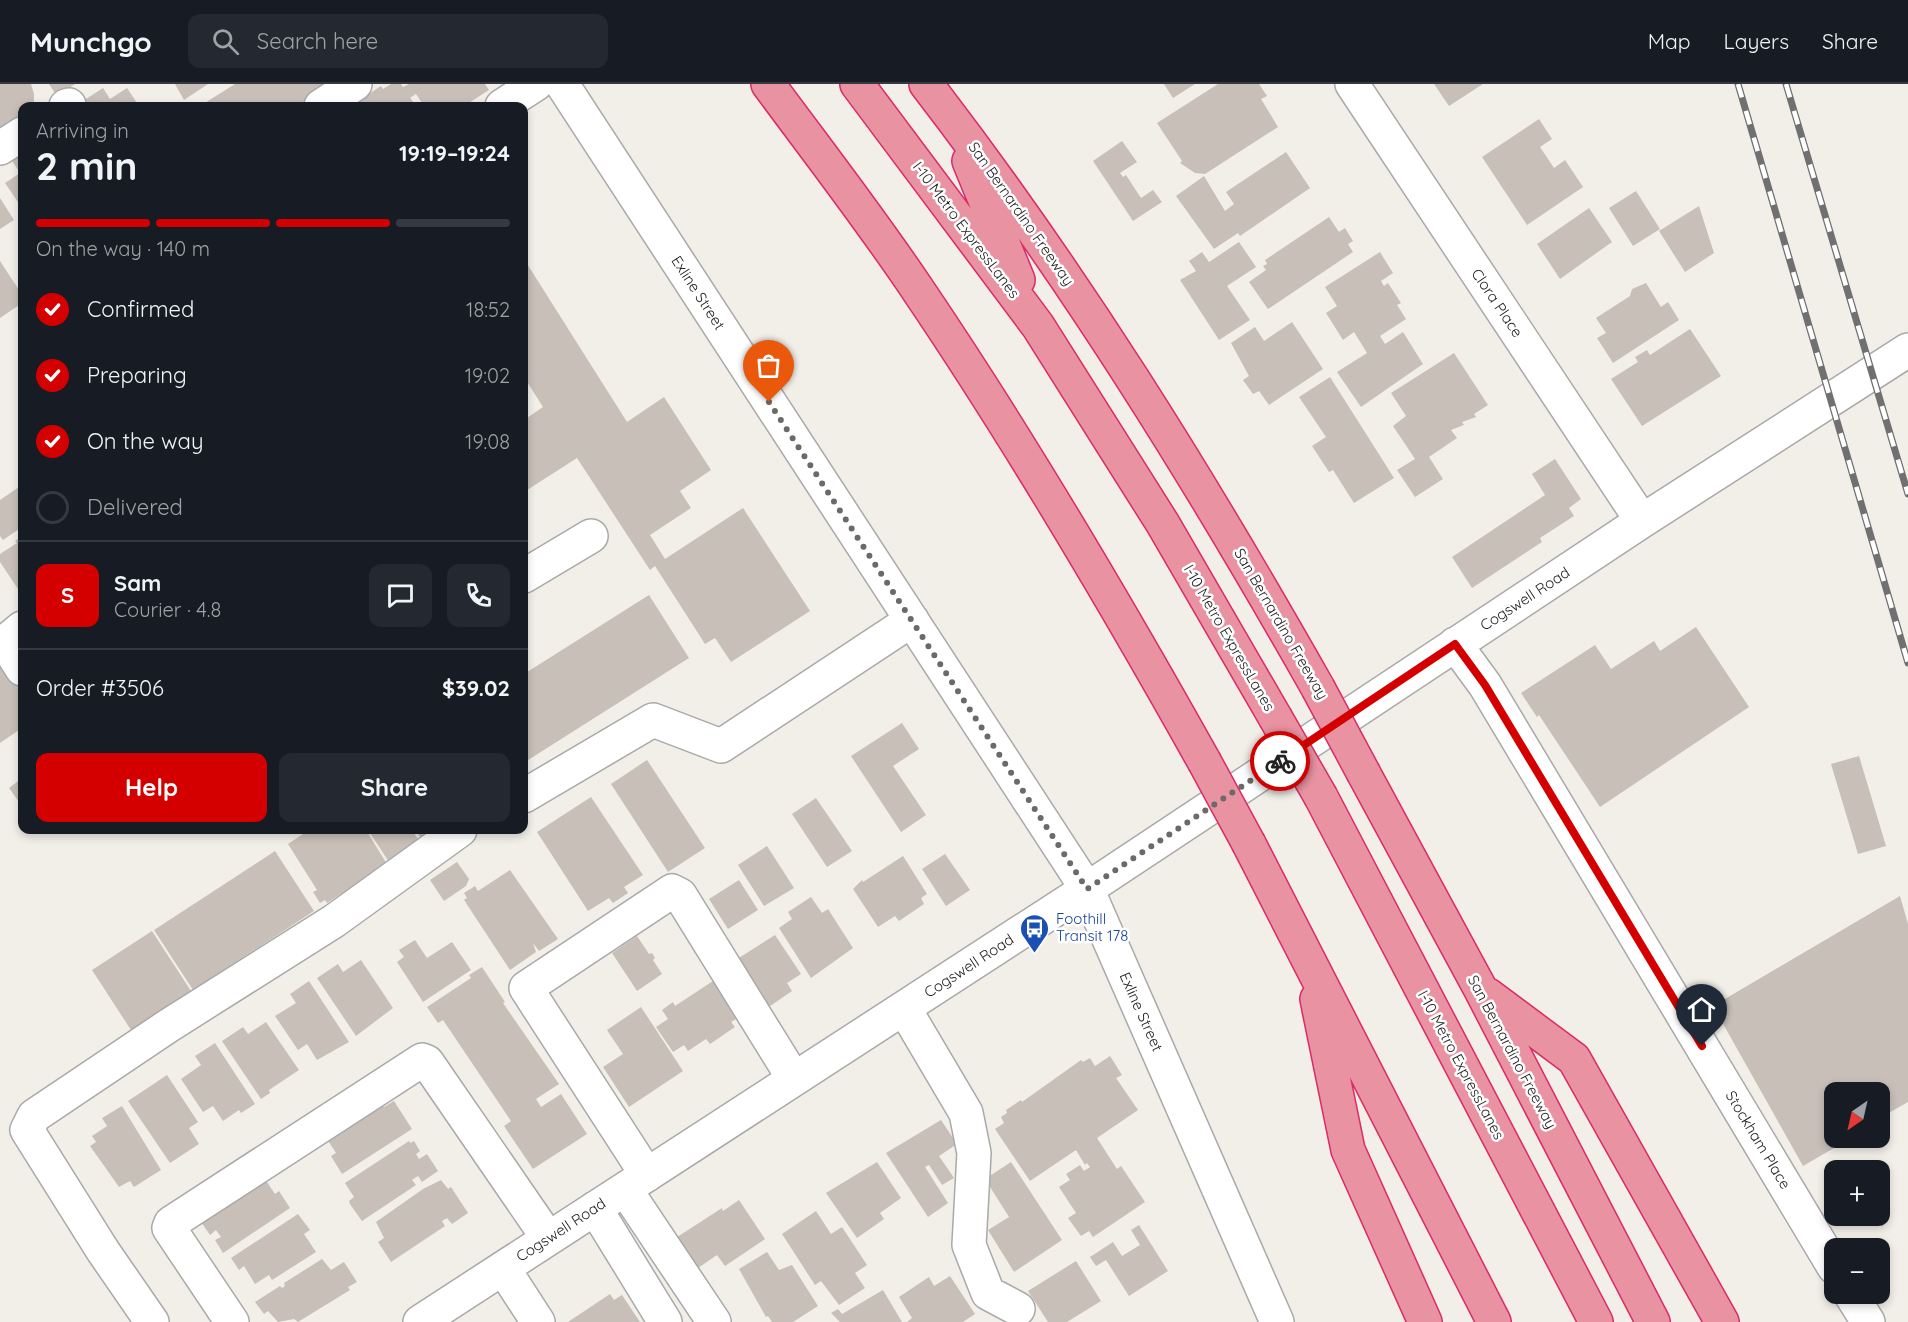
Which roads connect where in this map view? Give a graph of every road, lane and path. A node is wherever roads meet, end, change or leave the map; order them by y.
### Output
1 (355, 84) edge
2 (536, 84) edge
3 (562, 84) edge
4 (768, 84) edge
5 (857, 84) edge
6 (926, 84) edge
7 (1352, 84) edge
8 (327, 102) edge
9 (508, 102) edge
10 (948, 113) junction
11 (18, 137) edge
12 (0, 148) edge
13 (1038, 326) junction
14 (1908, 350) edge
15 (1642, 521) junction
16 (591, 536) dead end
17 (528, 574) edge
18 (912, 620) junction
19 (18, 631) edge
20 (1455, 644) junction
21 (18, 663) edge
22 (528, 794) edge
23 (454, 834) edge
24 (1087, 889) junction
25 (1309, 960) junction
26 (1481, 990) junction
27 (904, 1008) junction
28 (794, 1079) junction
29 (636, 1182) junction
30 (595, 1208) junction
31 (548, 1238) junction
32 (1824, 1250) edge
33 (503, 1268) junction
34 (1857, 1304) edge
35 (1018, 1309) dead end
36 (152, 1322) edge
37 (232, 1322) edge
38 (420, 1322) edge
39 (538, 1322) edge
40 (665, 1322) edge
41 (714, 1322) edge
42 (1278, 1322) edge
43 (1425, 1322) edge
44 (1494, 1322) edge
45 (1596, 1322) edge
46 (1653, 1322) edge
47 (1722, 1322) edge
48 (1868, 1322) edge

1 - 8 street
2 - 9 street
3 - 18 street, Exline Street
4 - 25 highway, bridge
5 - 13 highway, I-10 Metro ExpressLanes
6 - 10 highway, San Bernardino Freeway
7 - 15 street, Clora Place
10 - 13 highway
10 - 26 highway, San Bernardino Freeway, bridge
11 - 12 street
13 - 45 highway, I-10 Metro ExpressLanes, bridge
14 - 15 street, Cogswell Road
15 - 20 street, Cogswell Road
16 - 17 street
18 - 22 street
18 - 24 street, Exline Street
19 - 21 street
20 - 24 street, Cogswell Road
20 - 32 street, Stockham Place
23 - 36 street
24 - 27 street, Cogswell Road
24 - 42 street, Exline Street
25 - 43 highway
25 - 44 highway
26 - 46 highway, San Bernardino Freeway
26 - 47 highway
27 - 28 street, Cogswell Road
27 - 35 street
28 - 29 street, Cogswell Road
28 - 29 street
29 - 30 street, Cogswell Road
29 - 41 street
30 - 31 street, Cogswell Road
30 - 40 street
31 - 33 street, Cogswell Road
31 - 37 street
33 - 38 street, Cogswell Road
33 - 39 street
34 - 48 street

